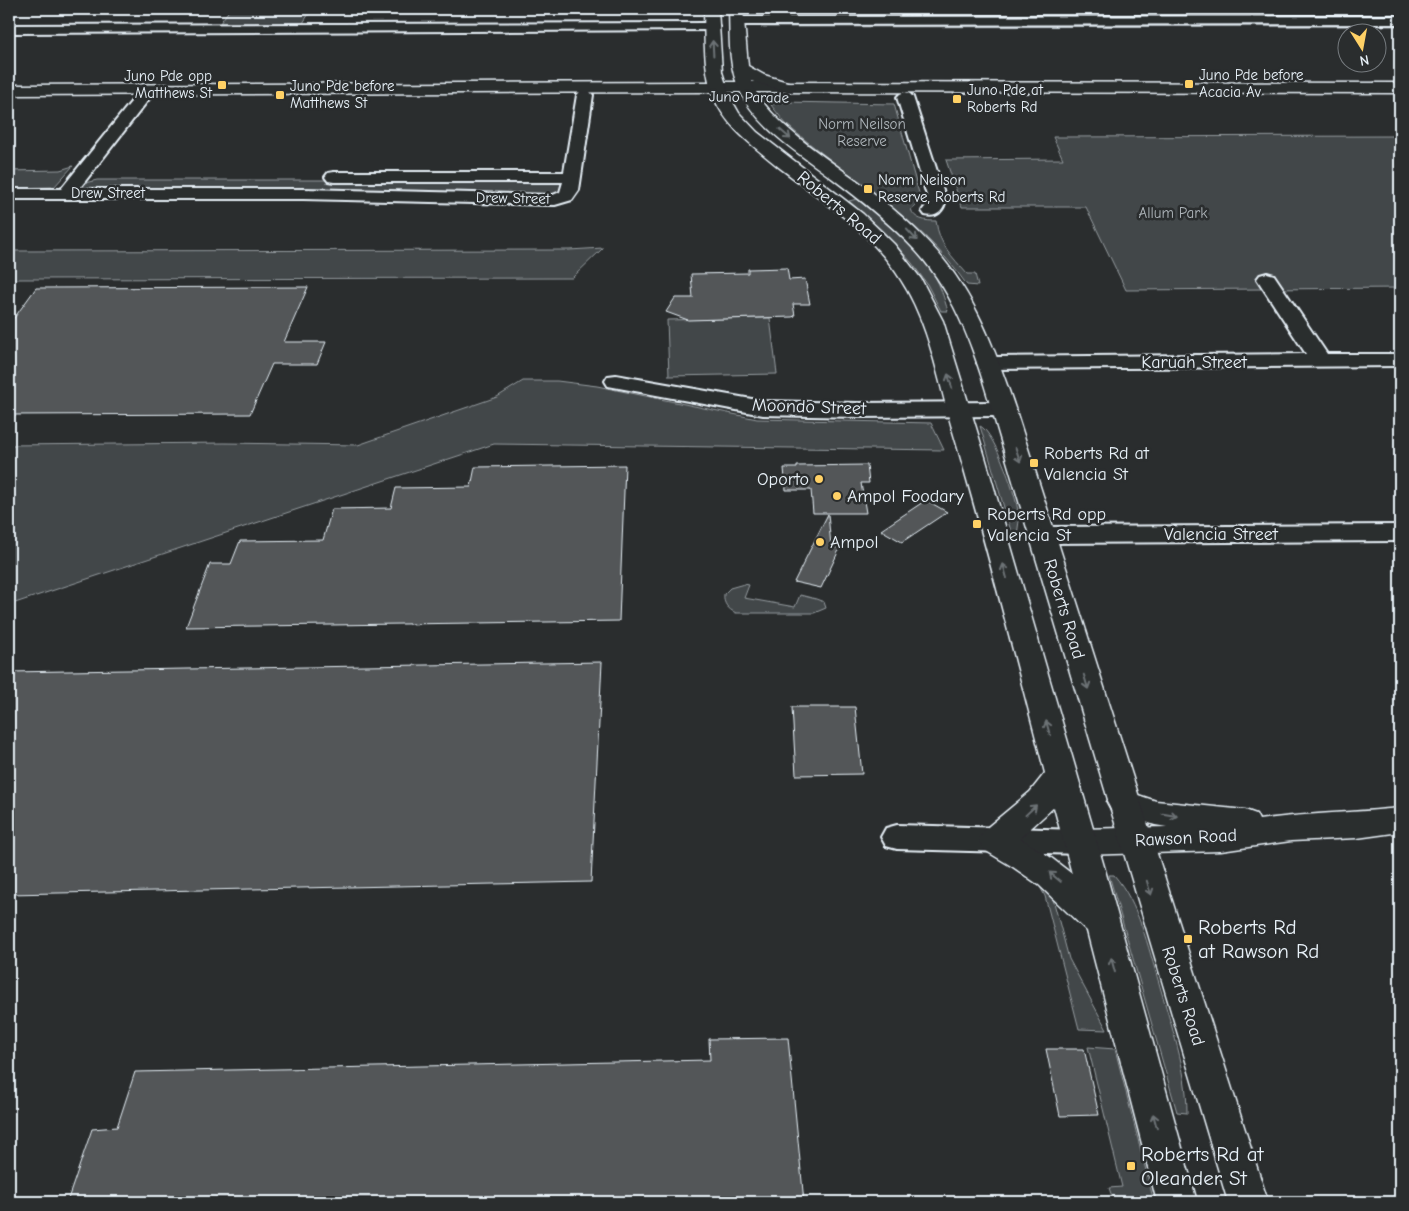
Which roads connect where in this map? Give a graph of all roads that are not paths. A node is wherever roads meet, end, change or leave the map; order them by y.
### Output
1 (711, 9) edge
2 (737, 15) edge
3 (1400, 20) edge
4 (712, 27) junction
5 (9, 29) edge
6 (742, 69) junction
7 (788, 87) junction
8 (1112, 89) junction
9 (1397, 89) edge
10 (9, 90) edge
11 (148, 90) junction
12 (386, 90) junction
13 (719, 92) junction
14 (749, 92) junction
15 (585, 95) junction
16 (905, 97) junction
17 (80, 177) junction
18 (100, 177) dead end
19 (316, 177) dead end
20 (571, 177) junction
21 (68, 193) junction
22 (9, 194) edge
23 (931, 211) dead end
24 (1267, 279) dead end
25 (1400, 360) edge
26 (1321, 361) junction
27 (988, 363) junction
28 (616, 381) dead end
29 (959, 409) junction
30 (1003, 409) junction
31 (1400, 533) edge
32 (1041, 535) junction
33 (1061, 775) junction
34 (1123, 802) junction
35 (1400, 820) edge
36 (1291, 828) junction
37 (898, 837) dead end
38 (995, 840) junction
39 (1080, 842) junction
40 (1135, 842) junction
41 (1102, 924) junction
42 (1177, 1202) edge
43 (1248, 1202) edge

1 - 4 main road, Roberts Road
2 - 3 street
2 - 6 main road, Roberts Road
4 - 5 street
13 -> 4 main road, Roberts Road
6 - 7 main road
6 - 14 main road, Roberts Road
7 - 8 main road, Juno Parade
7 - 14 main road, Juno Parade
8 - 9 main road, Juno Parade
8 - 16 main road, Juno Parade
10 - 11 main road, Juno Parade
11 - 12 main road, Juno Parade
11 - 17 street
12 - 13 main road, Juno Parade
12 - 15 main road, Juno Parade
13 - 14 main road, Juno Parade
13 - 15 main road, Juno Parade
29 -> 13 main road, Roberts Road
14 - 16 main road, Juno Parade
14 -> 27 main road, Roberts Road
15 - 20 street
16 - 23 street
17 - 18 street, Drew Street
17 - 21 street
19 - 20 street, Drew Street
20 - 21 street, Drew Street
21 - 22 street, Drew Street
24 - 26 street
25 - 26 street, Karuah Street
26 - 27 street, Karuah Street
27 - 30 main road, Roberts Road
28 - 29 street, Moondo Street
29 - 30 street, Moondo Street
33 -> 29 main road, Roberts Road
30 -> 32 main road, Roberts Road
31 - 32 street, Valencia Street
32 -> 34 main road, Roberts Road
38 -> 33 main road
33 - 39 main road, Roberts Road
34 -> 36 main road, Rawson Road
34 - 40 main road, Roberts Road
35 - 36 main road, Rawson Road
36 - 40 main road, Rawson Road
37 - 38 street
38 - 39 street
41 -> 38 main road
39 - 40 main road, Rawson Road
39 - 41 main road, Roberts Road
40 -> 43 main road, Roberts Road
42 -> 41 main road, Roberts Road

